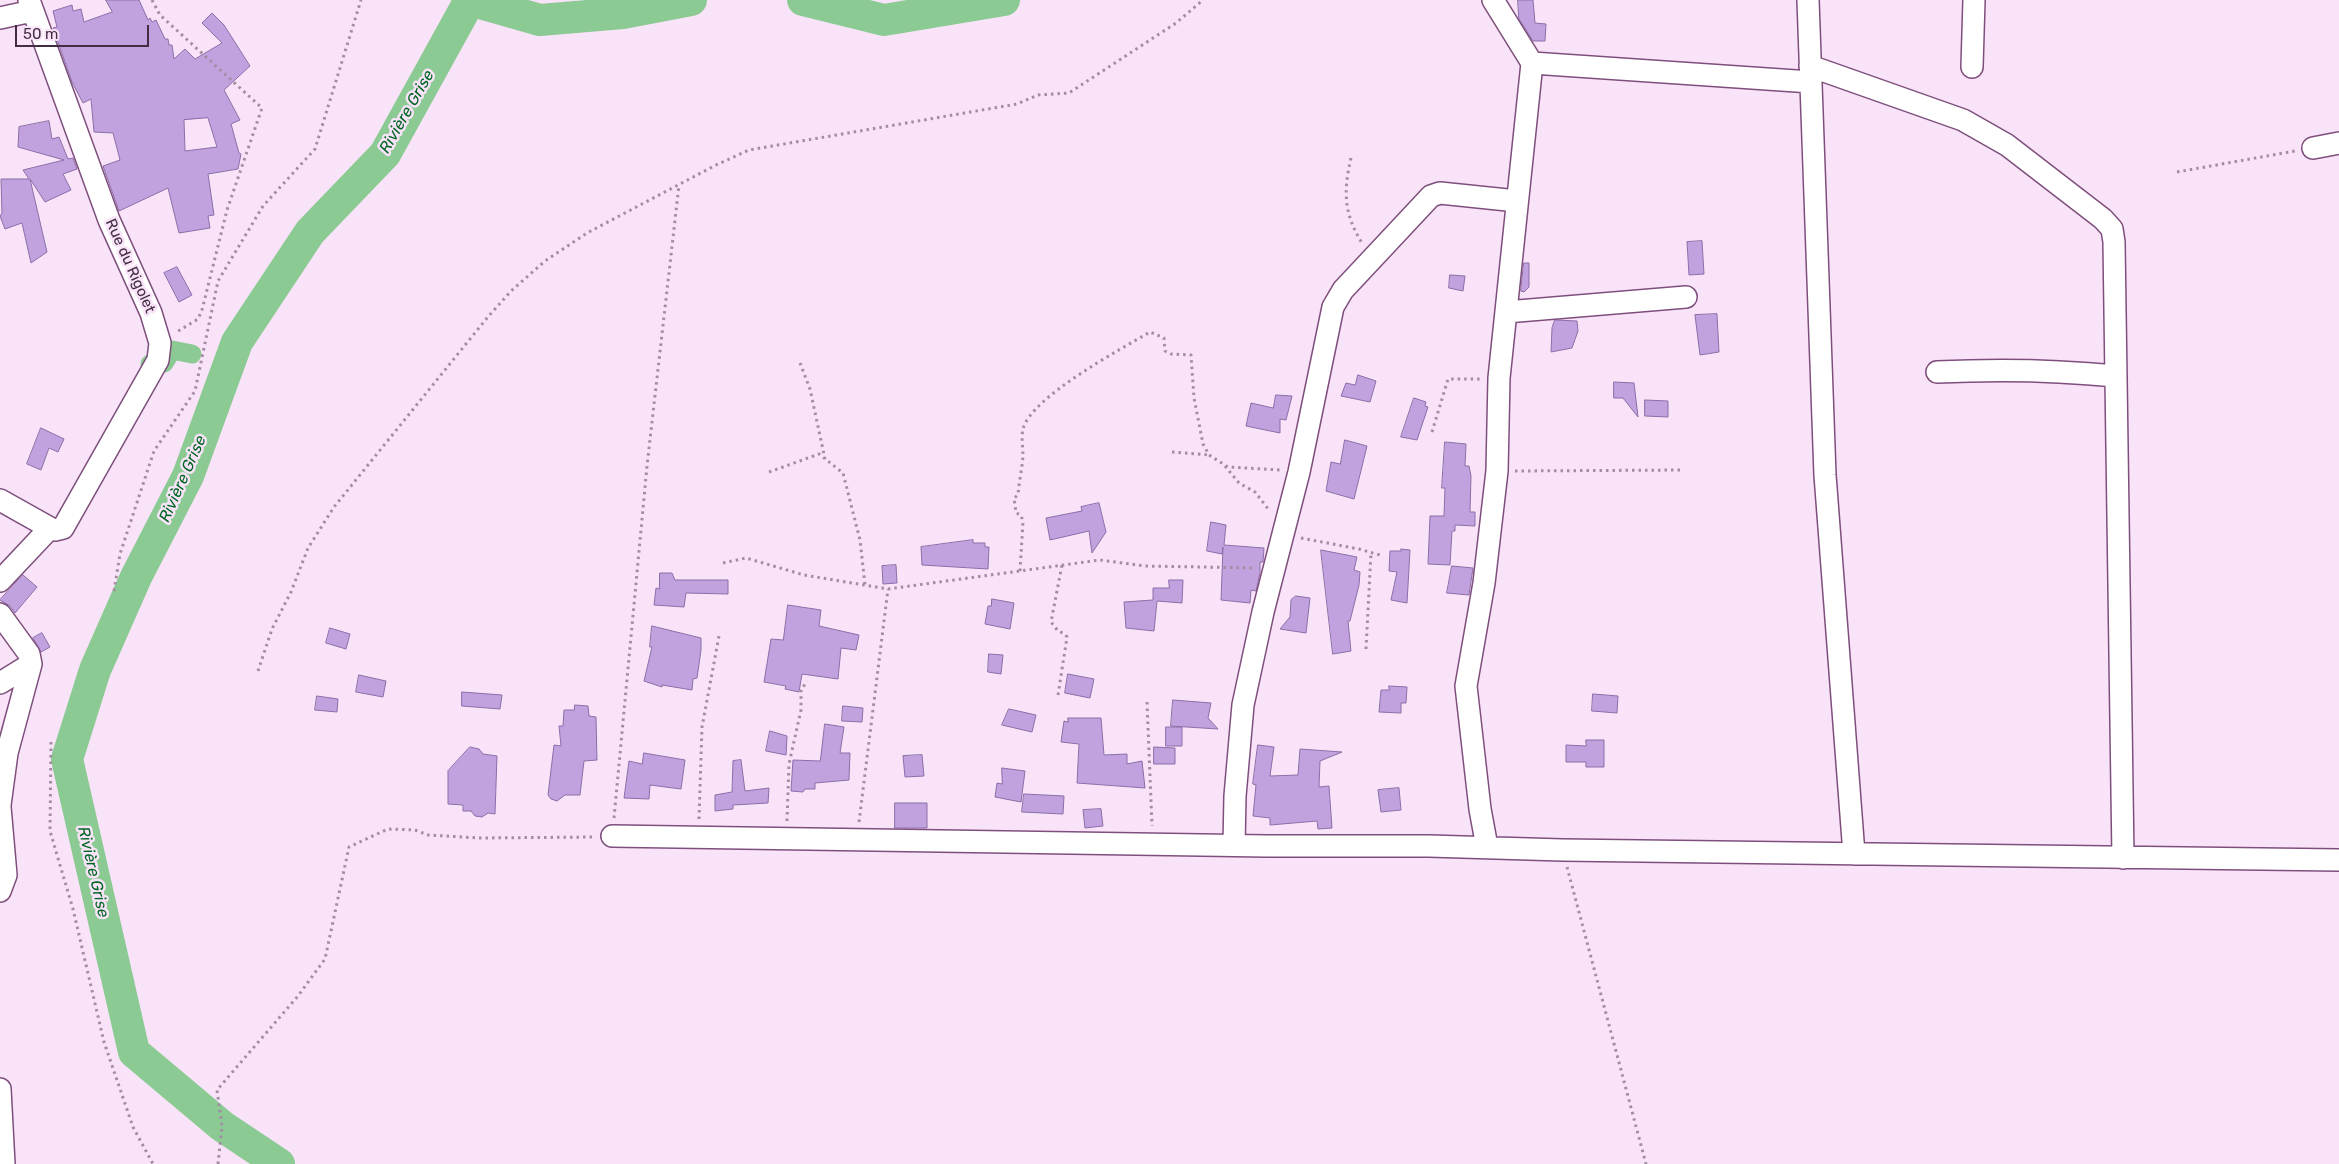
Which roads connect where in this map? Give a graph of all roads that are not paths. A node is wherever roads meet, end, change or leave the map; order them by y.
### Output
1 (1493, 0) edge
2 (1808, 0) edge
3 (1974, 0) edge
4 (30, 6) edge
5 (0, 18) edge
6 (1532, 63) junction
7 (1972, 67) dead end
8 (1810, 74) junction
9 (2339, 143) edge
10 (2313, 148) road end
11 (1517, 201) junction
12 (1686, 297) dead end
13 (1506, 312) junction
14 (1937, 372) dead end
15 (2116, 376) junction
16 (0, 500) edge
17 (59, 525) junction
18 (0, 581) edge
19 (0, 614) edge
20 (31, 664) junction
21 (0, 683) edge
22 (0, 806) edge
23 (612, 836) road end
24 (1234, 845) junction
25 (1487, 847) junction
26 (1854, 854) junction
27 (2123, 858) junction
28 (2339, 860) edge
29 (0, 891) edge
30 (0, 1088) edge
31 (4, 1164) edge

1 - 6 street
2 - 8 street
3 - 7 street
4 - 5 street
4 - 17 street, Rue du Rigolet
6 - 8 street
6 - 11 street
8 - 15 street
8 - 26 street
9 - 10 street
11 - 13 street
11 - 24 street
12 - 13 street
13 - 25 street
14 - 15 street
15 - 27 street
16 - 17 street
17 - 18 street
19 - 20 street
20 - 21 street
20 - 22 street
22 - 29 street
23 - 24 street
24 - 25 street
25 - 26 street
26 - 27 street
27 - 28 street
30 - 31 street

